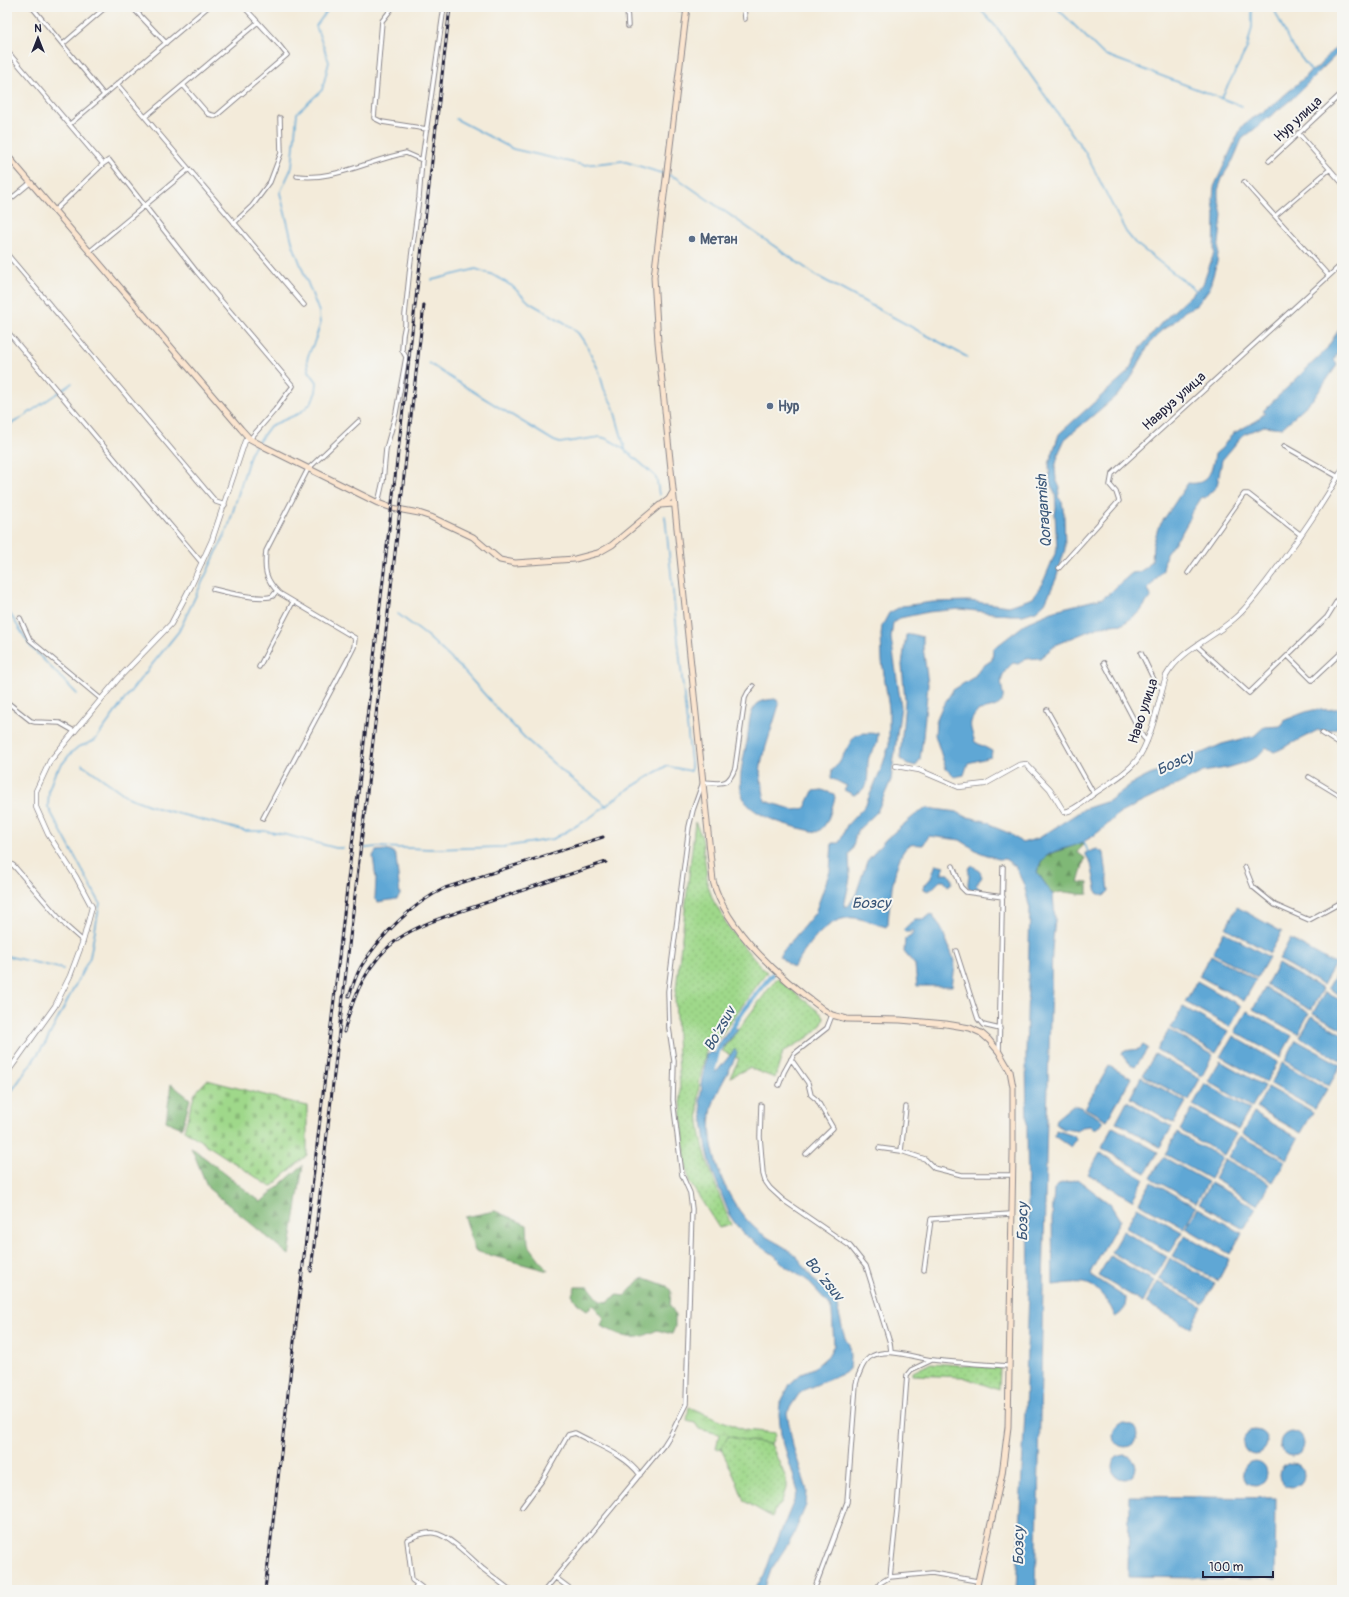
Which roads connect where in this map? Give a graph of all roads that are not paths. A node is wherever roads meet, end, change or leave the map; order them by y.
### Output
1 (32, 7) edge
2 (106, 7) edge
3 (132, 7) edge
4 (208, 7) edge
5 (244, 7) edge
6 (393, 7) edge
7 (444, 7) edge
8 (627, 7) edge
9 (648, 7) edge
10 (744, 7) edge
11 (687, 8) edge
12 (744, 19) dead end
13 (258, 22) junction
14 (628, 26) dead end
15 (166, 43) junction
16 (63, 44) junction
17 (7, 51) edge
18 (117, 84) junction
19 (183, 85) junction
20 (104, 95) junction
21 (1341, 96) edge
22 (145, 117) junction
23 (280, 118) dead end
24 (70, 124) junction
25 (427, 129) junction
26 (1298, 134) junction
27 (7, 155) edge
28 (422, 160) junction
29 (1269, 161) dead end
30 (103, 164) junction
31 (189, 169) junction
32 (1330, 169) junction
33 (297, 176) dead end
34 (1244, 182) dead end
35 (30, 183) junction
36 (1342, 183) edge
37 (7, 202) edge
38 (145, 204) junction
39 (54, 211) junction
40 (1276, 216) junction
41 (234, 223) junction
42 (89, 252) junction
43 (7, 254) edge
44 (1342, 264) edge
45 (1328, 276) junction
46 (304, 305) dead end
47 (7, 332) edge
48 (359, 421) dead end
49 (249, 438) junction
50 (1284, 446) dead end
51 (308, 469) junction
52 (1342, 470) edge
53 (1340, 478) edge
54 (673, 491) junction
55 (378, 503) junction
56 (674, 504) junction
57 (225, 505) junction
58 (660, 505) junction
59 (1301, 535) junction
60 (202, 563) junction
61 (1059, 568) dead end
62 (1188, 573) dead end
63 (213, 588) dead end
64 (277, 591) junction
65 (1342, 593) edge
66 (293, 602) junction
67 (20, 618) dead end
68 (1197, 646) junction
69 (1342, 652) edge
70 (1141, 653) dead end
71 (1288, 656) junction
72 (1104, 663) dead end
73 (260, 667) dead end
74 (753, 686) dead end
75 (1162, 688) junction
76 (101, 699) junction
77 (7, 702) edge
78 (1047, 710) dead end
79 (74, 731) junction
80 (1322, 733) dead end
81 (1148, 740) junction
82 (1342, 746) edge
83 (896, 766) dead end
84 (1309, 777) dead end
85 (703, 782) junction
86 (1094, 794) junction
87 (1342, 797) edge
88 (263, 818) dead end
89 (7, 861) edge
90 (953, 866) dead end
91 (1003, 867) dead end
92 (1245, 867) dead end
93 (1002, 897) junction
94 (1342, 902) edge
95 (83, 941) junction
96 (956, 951) dead end
97 (832, 1015) junction
98 (1000, 1029) junction
99 (999, 1052) junction
100 (791, 1059) junction
101 (7, 1073) edge
102 (779, 1085) dead end
103 (761, 1105) dead end
104 (906, 1107) dead end
105 (879, 1148) dead end
106 (901, 1151) junction
107 (806, 1154) dead end
108 (1012, 1175) junction
109 (1011, 1214) junction
110 (924, 1270) dead end
111 (891, 1352) junction
112 (932, 1360) junction
113 (1009, 1366) junction
114 (640, 1474) junction
115 (522, 1507) dead end
116 (890, 1577) junction
117 (556, 1578) junction
118 (978, 1581) junction
119 (417, 1584) junction
120 (414, 1590) edge
121 (425, 1590) edge
122 (510, 1590) edge
123 (545, 1590) edge
124 (572, 1590) edge
125 (814, 1590) edge
126 (876, 1590) edge
127 (976, 1590) edge

1 - 16 street
2 - 16 street
3 - 15 street
4 - 15 street
5 - 13 street
6 - 25 street
7 - 25 street
8 - 14 street
9 - 11 street
10 - 12 street
11 - 54 main road
13 - 19 street
13 - 19 street
15 - 18 street
16 - 20 street
17 - 24 street
18 - 20 street
18 - 22 street
19 - 22 street
20 - 24 street
21 - 26 street, Нур улица
22 - 31 street
23 - 41 street
24 - 30 street
25 - 28 street
26 - 29 street, Нур улица
26 - 32 street
27 - 35 main road
28 - 33 street
28 - 55 street
30 - 38 street
30 - 39 street
31 - 38 street
31 - 41 street
32 - 36 street
32 - 40 street
34 - 40 street
35 - 37 street
35 - 39 main road
38 - 42 street
38 - 49 street
39 - 42 main road
40 - 45 street
41 - 46 street
42 - 49 main road
43 - 57 street
44 - 45 street, Навруз улица
45 - 61 street, Навруз улица
47 - 60 street
48 - 51 street
49 - 51 main road
49 - 57 street
50 - 53 street
51 - 55 main road
51 - 64 street
52 - 53 street, Наво улица
53 - 59 street, Наво улица
54 - 56 main road
54 - 58 main road
55 - 58 main road
56 - 58 main road
56 - 85 main road
57 - 60 street
59 - 62 street
59 - 68 street, Наво улица
60 - 76 street
63 - 64 street
64 - 66 street
65 - 71 street
66 - 73 street
66 - 88 street
67 - 76 street
68 - 71 street
68 - 75 street, Наво улица
69 - 71 street
70 - 75 street
72 - 81 street
74 - 85 street
75 - 81 street, Наво улица
76 - 79 street
77 - 79 street
78 - 86 street
79 - 95 street
80 - 82 street
81 - 86 street, Наво улица
83 - 86 street, Наво улица
84 - 87 street
85 - 97 main road
85 - 114 street
89 - 95 street
90 - 93 street
91 - 93 street
92 - 94 street
93 - 98 street
95 - 101 street
96 - 98 street
97 - 99 main road
97 - 100 street
98 - 99 street
99 - 108 main road
100 - 102 street
100 - 107 street
103 - 111 street
104 - 106 street
105 - 106 street
106 - 108 street
108 - 109 main road
109 - 110 street
109 - 113 main road
111 - 112 street
111 - 125 street
112 - 113 street
112 - 116 street
113 - 118 main road
114 - 115 street
114 - 117 street
116 - 118 street
116 - 126 street
117 - 123 street
117 - 124 street
118 - 127 main road
119 - 120 street
119 - 121 street
119 - 122 street

